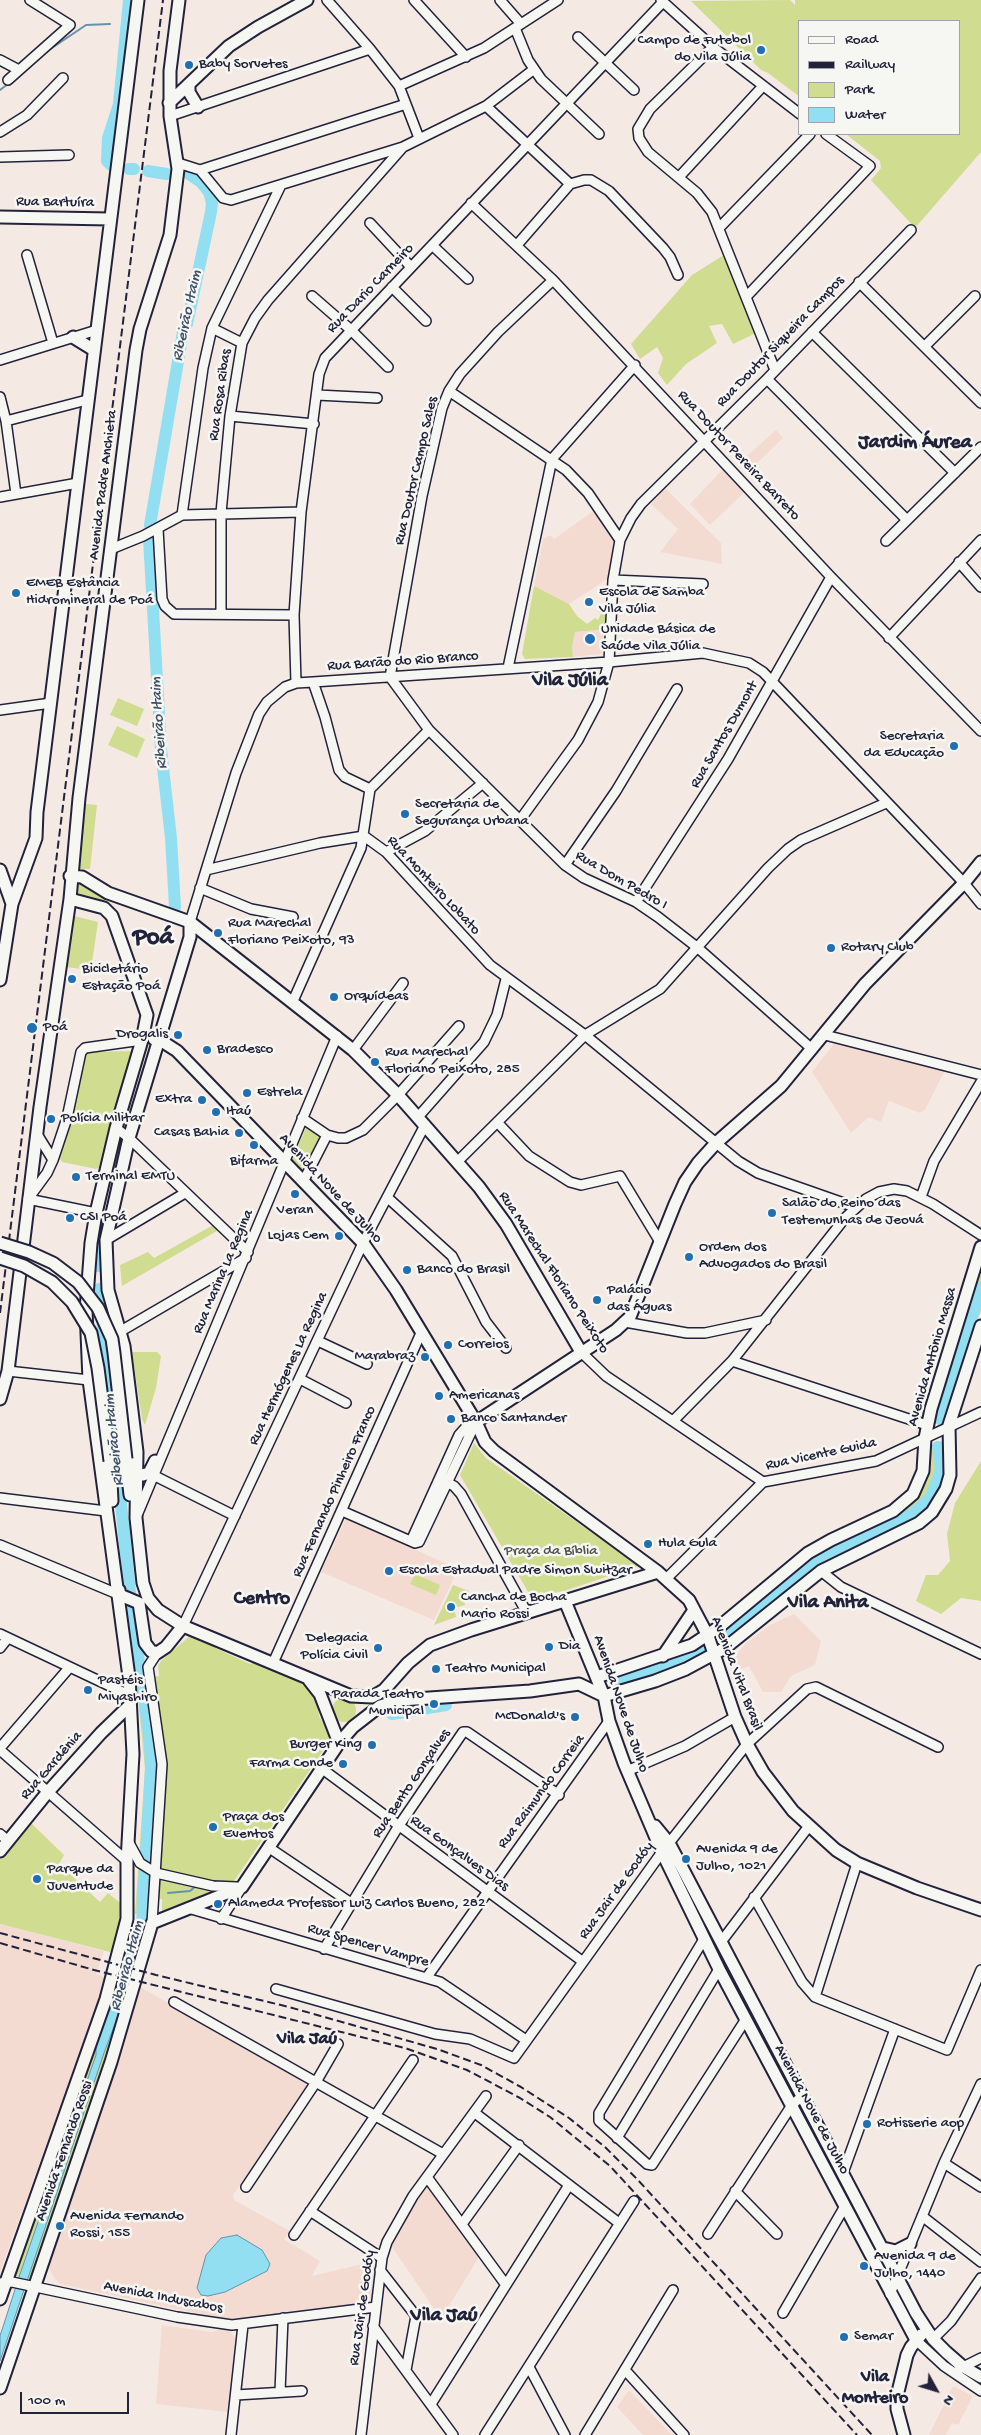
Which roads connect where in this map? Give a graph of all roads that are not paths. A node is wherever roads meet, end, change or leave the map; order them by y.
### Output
1 (30, 0) edge
2 (138, 0) edge
3 (179, 0) edge
4 (307, 0) edge
5 (326, 0) edge
6 (414, 0) edge
7 (500, 0) edge
8 (558, 0) edge
9 (662, 1) edge
10 (290, 5) edge
11 (518, 26) junction
12 (578, 37) dead end
13 (713, 47) junction
14 (370, 48) junction
15 (466, 57) junction
16 (0, 60) edge
17 (606, 62) junction
18 (19, 70) junction
19 (533, 70) junction
20 (63, 78) dead end
21 (8, 80) dead end
22 (189, 84) junction
23 (399, 86) junction
24 (763, 86) junction
25 (634, 90) dead end
26 (169, 102) junction
27 (406, 104) junction
28 (566, 104) junction
29 (486, 106) junction
30 (198, 107) junction
31 (798, 112) edge
32 (170, 116) junction
33 (0, 132) edge
34 (599, 134) dead end
35 (809, 135) edge
36 (827, 135) edge
37 (419, 138) junction
38 (527, 144) junction
39 (403, 147) junction
40 (69, 155) dead end
41 (0, 157) edge
42 (200, 170) junction
43 (177, 171) junction
44 (680, 176) junction
45 (570, 184) junction
46 (281, 185) junction
47 (471, 203) junction
48 (0, 217) edge
49 (110, 219) junction
50 (370, 223) dead end
51 (720, 228) junction
52 (911, 230) dead end
53 (432, 245) junction
54 (517, 245) junction
55 (27, 256) dead end
56 (411, 267) junction
57 (678, 275) dead end
58 (468, 279) dead end
59 (553, 280) junction
60 (859, 282) junction
61 (392, 287) junction
62 (312, 296) dead end
63 (747, 296) junction
64 (975, 296) dead end
65 (426, 321) dead end
66 (212, 328) junction
67 (96, 330) junction
68 (351, 330) junction
69 (812, 332) junction
70 (73, 337) junction
71 (53, 343) junction
72 (242, 343) junction
73 (925, 346) junction
74 (94, 350) junction
75 (0, 360) edge
76 (634, 365) junction
77 (388, 367) dead end
78 (775, 370) junction
79 (767, 379) junction
80 (449, 392) junction
81 (317, 395) junction
82 (0, 397) edge
83 (377, 398) dead end
84 (87, 400) junction
85 (981, 403) edge
86 (230, 416) junction
87 (6, 421) junction
88 (314, 424) junction
89 (704, 439) junction
90 (981, 447) edge
91 (552, 459) junction
92 (954, 473) junction
93 (78, 483) junction
94 (16, 494) junction
95 (0, 497) edge
96 (301, 512) junction
97 (221, 514) junction
98 (182, 515) junction
99 (906, 520) junction
100 (158, 529) junction
101 (620, 540) junction
102 (981, 540) edge
103 (886, 541) dead end
104 (111, 549) junction
105 (959, 562) junction
106 (831, 577) junction
107 (614, 580) junction
108 (703, 584) dead end
109 (981, 587) edge
110 (222, 614) junction
111 (294, 614) junction
112 (889, 638) junction
113 (609, 662) junction
114 (508, 668) junction
115 (390, 677) junction
116 (313, 682) junction
117 (772, 682) junction
118 (296, 683) junction
119 (677, 689) dead end
120 (51, 703) junction
121 (0, 710) edge
122 (429, 730) junction
123 (981, 731) edge
124 (484, 783) junction
125 (370, 790) junction
126 (886, 803) junction
127 (520, 820) junction
128 (364, 836) junction
129 (386, 852) junction
130 (981, 862) edge
131 (565, 865) junction
132 (0, 870) edge
133 (206, 870) junction
134 (70, 876) junction
135 (964, 883) junction
136 (200, 888) junction
137 (118, 897) junction
138 (70, 899) junction
139 (636, 902) junction
140 (12, 904) junction
141 (981, 904) edge
142 (112, 916) junction
143 (293, 917) dead end
144 (190, 922) junction
145 (698, 948) junction
146 (1, 967) edge
147 (506, 979) junction
148 (0, 980) edge
149 (403, 983) dead end
150 (293, 1001) junction
151 (459, 1026) dead end
152 (585, 1035) junction
153 (825, 1035) junction
154 (337, 1036) junction
155 (142, 1040) junction
156 (160, 1040) junction
157 (812, 1049) junction
158 (353, 1050) junction
159 (981, 1075) edge
160 (981, 1082) edge
161 (398, 1095) junction
162 (302, 1118) junction
163 (422, 1121) junction
164 (498, 1122) junction
165 (116, 1128) junction
166 (37, 1134) junction
167 (327, 1136) junction
168 (129, 1138) junction
169 (716, 1143) junction
170 (53, 1160) junction
171 (284, 1160) junction
172 (457, 1162) junction
173 (304, 1180) junction
174 (185, 1193) junction
175 (921, 1197) junction
176 (388, 1198) junction
177 (28, 1199) junction
178 (855, 1206) junction
179 (96, 1213) junction
180 (981, 1235) edge
181 (106, 1240) junction
182 (660, 1242) junction
183 (0, 1243) edge
184 (363, 1243) junction
185 (981, 1247) edge
186 (247, 1255) junction
187 (0, 1258) edge
188 (106, 1268) junction
189 (88, 1271) junction
190 (88, 1287) junction
191 (108, 1290) junction
192 (766, 1320) junction
193 (625, 1322) junction
194 (981, 1326) edge
195 (121, 1331) junction
196 (421, 1333) junction
197 (318, 1341) junction
198 (506, 1348) dead end
199 (582, 1352) junction
200 (732, 1361) junction
201 (367, 1364) dead end
202 (8, 1371) junction
203 (300, 1379) junction
204 (89, 1380) junction
205 (0, 1400) edge
206 (346, 1403) dead end
207 (981, 1412) edge
208 (673, 1421) junction
209 (476, 1422) junction
210 (927, 1425) junction
211 (949, 1425) junction
212 (925, 1438) junction
213 (137, 1452) junction
214 (157, 1461) junction
215 (133, 1473) junction
216 (153, 1475) junction
217 (443, 1480) junction
218 (763, 1482) junction
219 (0, 1498) edge
220 (134, 1509) junction
221 (106, 1511) junction
222 (342, 1511) junction
223 (235, 1516) junction
224 (0, 1545) edge
225 (821, 1571) junction
226 (662, 1575) junction
227 (124, 1597) junction
228 (148, 1598) junction
229 (565, 1601) junction
230 (694, 1610) junction
231 (527, 1614) junction
232 (183, 1626) junction
233 (4, 1636) edge
234 (708, 1636) junction
235 (0, 1648) edge
236 (157, 1653) junction
237 (981, 1654) edge
238 (715, 1655) junction
239 (662, 1657) junction
240 (592, 1662) junction
241 (273, 1663) junction
242 (69, 1668) junction
243 (305, 1676) junction
244 (597, 1677) junction
245 (579, 1684) junction
246 (604, 1696) junction
247 (364, 1697) junction
248 (130, 1700) junction
249 (367, 1715) junction
250 (735, 1717) junction
251 (609, 1721) junction
252 (340, 1743) junction
253 (747, 1744) junction
254 (938, 1747) dead end
255 (0, 1749) edge
256 (321, 1768) junction
257 (627, 1771) junction
258 (48, 1793) junction
259 (559, 1795) junction
260 (809, 1826) junction
261 (398, 1827) junction
262 (4, 1838) edge
263 (128, 1841) junction
264 (268, 1847) junction
265 (665, 1848) junction
266 (0, 1851) edge
267 (127, 1862) junction
268 (856, 1863) junction
269 (153, 1871) junction
270 (242, 1887) junction
271 (487, 1892) junction
272 (754, 1897) junction
273 (351, 1903) junction
274 (188, 1908) junction
275 (981, 1910) edge
276 (221, 1919) junction
277 (152, 1923) junction
278 (704, 1939) junction
279 (721, 1942) junction
280 (324, 1949) junction
281 (582, 1961) junction
282 (719, 1969) junction
283 (981, 1970) edge
284 (427, 1977) junction
285 (276, 1989) dead end
286 (815, 1997) junction
287 (174, 2002) dead end
288 (746, 2019) junction
289 (895, 2029) junction
290 (526, 2040) junction
291 (338, 2044) dead end
292 (413, 2060) dead end
293 (316, 2082) junction
294 (981, 2084) edge
295 (486, 2096) dead end
296 (796, 2101) junction
297 (474, 2113) junction
298 (375, 2115) junction
299 (617, 2138) junction
300 (519, 2146) junction
301 (443, 2154) junction
302 (944, 2164) junction
303 (843, 2173) junction
304 (426, 2177) junction
305 (570, 2185) junction
306 (246, 2187) dead end
307 (981, 2187) edge
308 (735, 2190) junction
309 (634, 2201) dead end
310 (845, 2206) junction
311 (310, 2211) junction
312 (922, 2216) junction
313 (619, 2223) junction
314 (462, 2224) junction
315 (294, 2234) dead end
316 (708, 2234) dead end
317 (777, 2234) dead end
318 (910, 2244) junction
319 (883, 2248) junction
320 (382, 2258) junction
321 (981, 2262) edge
322 (380, 2270) junction
323 (897, 2275) junction
324 (980, 2281) edge
325 (6, 2282) edge
326 (506, 2285) junction
327 (34, 2286) junction
328 (674, 2290) dead end
329 (890, 2294) junction
330 (0, 2299) edge
331 (376, 2307) junction
332 (783, 2313) dead end
333 (283, 2318) junction
334 (243, 2325) junction
335 (374, 2326) junction
336 (930, 2335) junction
337 (916, 2340) junction
338 (981, 2358) edge
339 (530, 2367) junction
340 (406, 2370) junction
341 (625, 2370) junction
342 (958, 2370) junction
343 (981, 2377) edge
344 (0, 2388) edge
345 (302, 2391) dead end
346 (981, 2391) edge
347 (280, 2392) junction
348 (236, 2395) junction
349 (430, 2404) junction
350 (231, 2435) edge
351 (361, 2435) edge
352 (453, 2435) edge
353 (485, 2435) edge
354 (565, 2435) edge
355 (585, 2435) edge
356 (684, 2435) edge
357 (904, 2435) edge

1 - 18 street
2 - 49 main road
3 - 26 main road, Avenida Padre Anchieta
4 - 10 main road
5 - 14 street
6 - 15 street
7 - 11 street
8 - 11 street
9 - 13 street
9 - 17 street, Rua Dario Carneiro
10 - 22 main road
11 - 15 street
11 - 19 street
12 - 17 street
13 - 24 street
13 - 44 street
14 - 23 street
14 - 30 street
15 - 23 street
16 - 18 street
17 - 25 street
17 - 28 street, Rua Dario Carneiro
18 - 21 street
19 - 28 street
19 - 29 street
20 - 33 street
22 - 26 main road
22 - 30 main road
23 - 27 street
24 - 31 street
24 - 44 street
26 - 32 main road, Avenida Padre Anchieta
27 - 37 street
27 - 42 street
28 - 34 street
28 - 38 street, Rua Dario Carneiro
29 - 37 street
29 - 38 street
30 - 32 street
32 - 43 main road, Avenida Padre Anchieta
35 - 51 street
36 - 63 street
37 - 39 street
38 - 45 street
38 - 47 street, Rua Dario Carneiro
39 - 46 street
39 - 72 street, Rua Rosa Ribas
40 - 41 street
42 - 43 street
42 - 46 street
43 - 104 main road, Avenida Padre Anchieta
44 - 51 street
45 - 54 street
45 - 57 street
46 - 66 street
47 - 53 street, Rua Dario Carneiro
47 - 54 street, Rua Doutor Pereira Barreto
48 - 49 main road, Rua Bartuíra
49 - 67 main road
50 - 56 street
51 - 63 street
52 - 60 street, Rua Doutor Siqueira Campos
53 - 56 street, Rua Dario Carneiro
53 - 58 street
54 - 59 street, Rua Doutor Pereira Barreto
55 - 71 street
56 - 61 street, Rua Dario Carneiro
59 - 76 street, Rua Doutor Pereira Barreto
59 - 80 street, Rua Doutor Campo Sales
60 - 69 street, Rua Doutor Siqueira Campos
60 - 73 street
61 - 65 street
61 - 68 street, Rua Dario Carneiro
62 - 68 street
63 - 78 street
64 - 73 street
66 - 72 street
66 - 98 street
67 - 70 street
67 - 74 main road
68 - 77 street
68 - 81 street, Rua Dario Carneiro
69 - 78 street, Rua Doutor Siqueira Campos
69 - 92 street
70 - 71 street
70 - 74 main road
71 - 75 street
72 - 86 street, Rua Rosa Ribas
73 - 85 street
74 - 84 main road
76 - 89 street, Rua Doutor Pereira Barreto
76 - 91 street
78 - 79 street, Rua Doutor Siqueira Campos
79 - 89 street, Rua Doutor Siqueira Campos
79 - 99 street
80 - 91 street
80 - 115 street, Rua Doutor Campo Sales
81 - 83 street
81 - 88 street, Rua Dario Carneiro
82 - 87 street
84 - 87 street
84 - 93 main road
86 - 88 street
86 - 97 street, Rua Rosa Ribas
87 - 94 street
88 - 96 street, Rua Dario Carneiro
89 - 101 street, Rua Doutor Siqueira Campos
89 - 106 street, Rua Doutor Pereira Barreto
90 - 92 street
91 - 101 street
91 - 114 street
92 - 99 street
93 - 94 street
93 - 120 main road
94 - 95 street
96 - 97 street
96 - 111 street, Rua Dario Carneiro
97 - 98 street
97 - 110 street, Rua Rosa Ribas
98 - 100 street
99 - 103 street
100 - 104 street
100 - 110 street
101 - 107 street, Rua Doutor Siqueira Campos
102 - 105 street
104 - 134 main road, Avenida Padre Anchieta
105 - 109 street
105 - 112 street
106 - 112 street, Rua Doutor Pereira Barreto
106 - 117 street, Rua Santos Dumont
107 - 108 street
107 - 113 street, Rua Doutor Siqueira Campos
110 - 111 street
111 - 118 street, Rua Dario Carneiro
112 - 123 street, Rua Doutor Pereira Barreto
113 - 114 street, Rua Barão do Rio Branco
113 - 117 street, Rua Barão do Rio Branco
113 - 127 street, Rua Doutor Siqueira Campos
114 - 115 street, Rua Barão do Rio Branco
115 - 116 street, Rua Barão do Rio Branco
115 - 122 street, Rua Dom Pedro I
116 - 118 street, Rua Barão do Rio Branco
116 - 125 street
117 - 126 street, Rua Barão do Rio Branco
117 - 139 street, Rua Santos Dumont
118 - 133 street, Rua Barão do Rio Branco
119 - 131 street
120 - 121 street
120 - 140 main road
122 - 124 street, Rua Dom Pedro I
122 - 125 street
124 - 127 street, Rua Dom Pedro I
124 - 129 street
125 - 128 street
126 - 135 street, Rua Barão do Rio Branco
126 - 145 street
127 - 131 street, Rua Dom Pedro I
128 - 129 street, Rua Monteiro Lobato
128 - 133 street, Rua Monteiro Lobato
128 - 150 street
129 - 147 street, Rua Monteiro Lobato
130 - 135 main road
131 - 139 street, Rua Dom Pedro I
132 - 140 main road
133 - 136 street, Rua Barão do Rio Branco
134 - 137 main road, Rua Marechal Floriano Peixoto
134 - 138 main road, Avenida Padre Anchieta
135 - 141 street, Rua Barão do Rio Branco
135 - 153 main road
136 - 143 street
136 - 144 street, Rua Barão do Rio Branco
137 - 142 main road
137 - 144 main road, Rua Marechal Floriano Peixoto
138 - 142 main road
138 - 166 main road, Avenida Padre Anchieta
139 - 145 street, Rua Dom Pedro I
140 - 146 main road
142 - 155 main road
144 - 150 main road, Rua Marechal Floriano Peixoto
144 - 156 main road
145 - 152 street
145 - 157 street, Rua Dom Pedro I
146 - 148 main road
147 - 152 street, Rua Monteiro Lobato
147 - 163 street, Rua Hermógenes La Regina
149 - 158 street
150 - 154 main road, Rua Marechal Floriano Peixoto
151 - 161 street
152 - 164 street
152 - 169 street, Rua Monteiro Lobato
153 - 157 main road
153 - 159 street
154 - 158 main road, Rua Marechal Floriano Peixoto
154 - 162 street, Rua Marina La Regina
155 - 156 main road
155 - 165 main road
155 - 170 street
156 - 168 main road
156 - 171 main road, Avenida Nove de Julho
157 - 169 main road
158 - 161 main road, Rua Marechal Floriano Peixoto
160 - 175 street
161 - 163 main road, Rua Marechal Floriano Peixoto
161 - 167 street
162 - 167 street
162 - 171 street, Rua Marina La Regina
163 - 172 main road, Rua Marechal Floriano Peixoto
163 - 176 street, Rua Hermógenes La Regina
164 - 172 street
164 - 182 street
165 - 168 street
165 - 179 main road
166 - 170 street
166 - 177 main road, Avenida Padre Anchieta
167 - 173 street
168 - 174 street
168 - 181 main road
169 - 178 street, Rua Monteiro Lobato
169 - 182 main road
170 - 177 street
171 - 173 main road, Avenida Nove de Julho
171 - 186 street, Rua Marina La Regina
172 - 199 main road, Rua Marechal Floriano Peixoto
173 - 184 main road, Avenida Nove de Julho
174 - 181 street
174 - 186 street
175 - 178 street
175 - 180 street
176 - 184 street, Rua Hermógenes La Regina
176 - 198 street
177 - 179 street
177 - 202 main road, Avenida Padre Anchieta
178 - 192 street
179 - 189 main road
181 - 188 main road
182 - 193 main road
183 - 215 main road, bridge
184 - 196 main road, Avenida Nove de Julho
184 - 197 street, Rua Hermógenes La Regina
185 - 210 main road, Avenida Antônio Massa
186 - 195 street
186 - 214 street, Rua Marina La Regina
187 - 227 main road, bridge
188 - 189 main road
188 - 191 main road
189 - 190 main road
190 - 191 main road
190 - 204 main road
191 - 195 main road
192 - 193 street
192 - 200 street
193 - 199 main road
194 - 211 main road
195 - 213 main road
196 - 209 main road, Avenida Nove de Julho
196 - 222 street, Rua Fernando Pinheiro Franco
197 - 201 street
197 - 203 street, Rua Hermógenes La Regina
199 - 208 street, Rua Marechal Floriano Peixoto
199 - 209 main road
200 - 208 street
200 - 210 street
202 - 204 street
202 - 205 main road, Avenida Padre Anchieta
203 - 206 street
203 - 223 street, Rua Hermógenes La Regina
204 - 221 main road
207 - 211 street, Rua Vicente Guida
208 - 218 street, Rua Marechal Floriano Peixoto
209 - 217 street
209 - 226 main road, Avenida Vital Brasil
210 - 212 main road, Avenida Antônio Massa
211 - 212 street, Rua Vicente Guida
211 - 225 main road
212 - 218 street, Rua Vicente Guida
212 - 234 main road, Avenida Antônio Massa
213 - 214 main road
213 - 215 main road
214 - 215 main road
214 - 216 street, Rua Marina La Regina
215 - 220 main road
216 - 220 street, Rua Marina La Regina
216 - 223 street
217 - 222 street
217 - 231 street
218 - 226 street, Rua Vicente Guida
219 - 221 street
220 - 228 main road
220 - 228 main road
221 - 227 main road
222 - 241 street, Rua Fernando Pinheiro Franco
223 - 232 street, Rua Hermógenes La Regina
224 - 227 street
225 - 237 street
225 - 238 main road
226 - 229 main road, Rua Vicente Guida
226 - 230 main road, Avenida Vital Brasil
227 - 236 main road
227 - 248 main road, Avenida Fernando Rossi
228 - 232 main road
229 - 231 main road, Rua Vicente Guida
229 - 240 main road, Avenida Nove de Julho
230 - 234 main road, Avenida Vital Brasil
230 - 239 main road
231 - 247 main road, Rua Vicente Guida
232 - 236 main road
232 - 241 main road
233 - 235 street
233 - 242 street
234 - 238 main road, Avenida Vital Brasil
234 - 239 main road, Avenida Antônio Massa
236 - 269 street
238 - 246 main road
238 - 250 main road, Avenida Vital Brasil
239 - 244 main road, Avenida Antônio Massa
240 - 244 main road, Avenida Nove de Julho
240 - 245 main road
241 - 243 main road
242 - 248 street
242 - 255 street
243 - 247 main road
243 - 252 main road
244 - 246 main road, Avenida Nove de Julho
245 - 246 main road
245 - 249 main road
246 - 251 main road, Avenida Nove de Julho
247 - 249 main road
248 - 258 main road, Rua Gardênia
248 - 263 main road, Avenida Fernando Rossi
249 - 252 main road
250 - 253 main road, Avenida Vital Brasil
250 - 257 street
251 - 257 main road, Avenida Nove de Julho
251 - 259 street, Rua Raimundo Correia
252 - 256 main road
253 - 254 street, Rua Jair de Godóy
253 - 260 main road, Avenida Vital Brasil
253 - 265 street, Rua Jair de Godóy
255 - 258 street
256 - 261 street, Rua Gonçalves Dias
256 - 264 main road
257 - 265 main road, Avenida Nove de Julho
258 - 262 main road, Rua Gardênia
258 - 267 street
259 - 261 street, Rua Bento Gonçalves
259 - 271 street, Rua Raimundo Correia
260 - 268 main road, Avenida Vital Brasil
260 - 272 street
261 - 271 street, Rua Gonçalves Dias
261 - 273 street, Rua Bento Gonçalves
262 - 266 main road, Rua Gardênia
263 - 267 main road, Avenida Fernando Rossi
263 - 269 street
264 - 270 main road
264 - 273 street
265 - 278 main road, Avenida Nove de Julho
265 - 279 main road, Avenida Nove de Julho
265 - 281 street, Rua Jair de Godóy
267 - 325 main road, Avenida Fernando Rossi
268 - 275 main road, Avenida Vital Brasil
268 - 286 street
269 - 270 street
269 - 277 street
270 - 274 main road
270 - 276 street
271 - 281 street, Rua Gonçalves Dias
271 - 284 street, Rua Raimundo Correia
272 - 279 street
272 - 286 street
273 - 280 street, Rua Bento Gonçalves
274 - 276 street, Rua Spencer Vampre
274 - 277 main road
276 - 280 street, Rua Spencer Vampre
277 - 327 main road, Avenida Fernando Rossi
278 - 282 main road, Avenida Nove de Julho
278 - 299 street
279 - 296 main road, Avenida Nove de Julho
280 - 284 street, Rua Spencer Vampre
281 - 290 street, Rua Jair de Godóy
282 - 288 main road, Avenida Nove de Julho
282 - 299 street
283 - 289 street
284 - 290 street, Rua Spencer Vampre
285 - 290 street, Rua Jair de Godóy
286 - 289 street
287 - 293 street
288 - 296 main road, Avenida Nove de Julho
288 - 299 street
289 - 303 street
291 - 293 street
292 - 298 street
293 - 298 street
293 - 306 street
294 - 302 street
295 - 297 street, Rua Jair de Godóy
296 - 303 main road, Avenida Nove de Julho
296 - 308 street
296 - 310 main road, Avenida Nove de Julho
297 - 300 street
297 - 301 street, Rua Jair de Godóy
298 - 301 street
298 - 311 street
300 - 305 street
300 - 314 street
301 - 304 street, Rua Jair de Godóy
302 - 307 street
302 - 312 street
303 - 319 main road, Avenida Nove de Julho
304 - 314 street
304 - 320 street, Rua Jair de Godóy
305 - 313 street
305 - 326 street
308 - 316 street
308 - 317 street
309 - 313 street
310 - 329 main road, Avenida Nove de Julho
310 - 332 street
311 - 315 street
311 - 320 street
312 - 318 street
312 - 321 street
313 - 339 street
314 - 326 street
318 - 319 main road
318 - 323 street
319 - 323 main road, Avenida Nove de Julho
320 - 322 street, Rua Jair de Godóy
322 - 331 street, Rua Jair de Godóy
322 - 340 street
323 - 329 street
323 - 336 main road, Avenida Nove de Julho
324 - 336 street
325 - 327 street, Avenida Induscabos
325 - 330 main road, Avenida Fernando Rossi
326 - 349 street
327 - 334 street, Avenida Induscabos
327 - 344 main road, Avenida Fernando Rossi
328 - 341 street
329 - 337 main road, Avenida Nove de Julho
331 - 333 street, Avenida Induscabos
331 - 335 street, Rua Jair de Godóy
333 - 334 street, Avenida Induscabos
333 - 347 street
334 - 348 street
335 - 340 street
335 - 351 street, Rua Jair de Godóy
336 - 337 main road
336 - 342 main road, Avenida Nove de Julho
337 - 342 street, Avenida Nove de Julho
337 - 357 main road
338 - 342 street
339 - 353 street
339 - 354 street
340 - 349 street
341 - 355 street
341 - 356 street
342 - 343 main road, Avenida Nove de Julho
342 - 346 street, Avenida Nove de Julho
345 - 347 street
347 - 348 street
348 - 350 street
349 - 352 street

